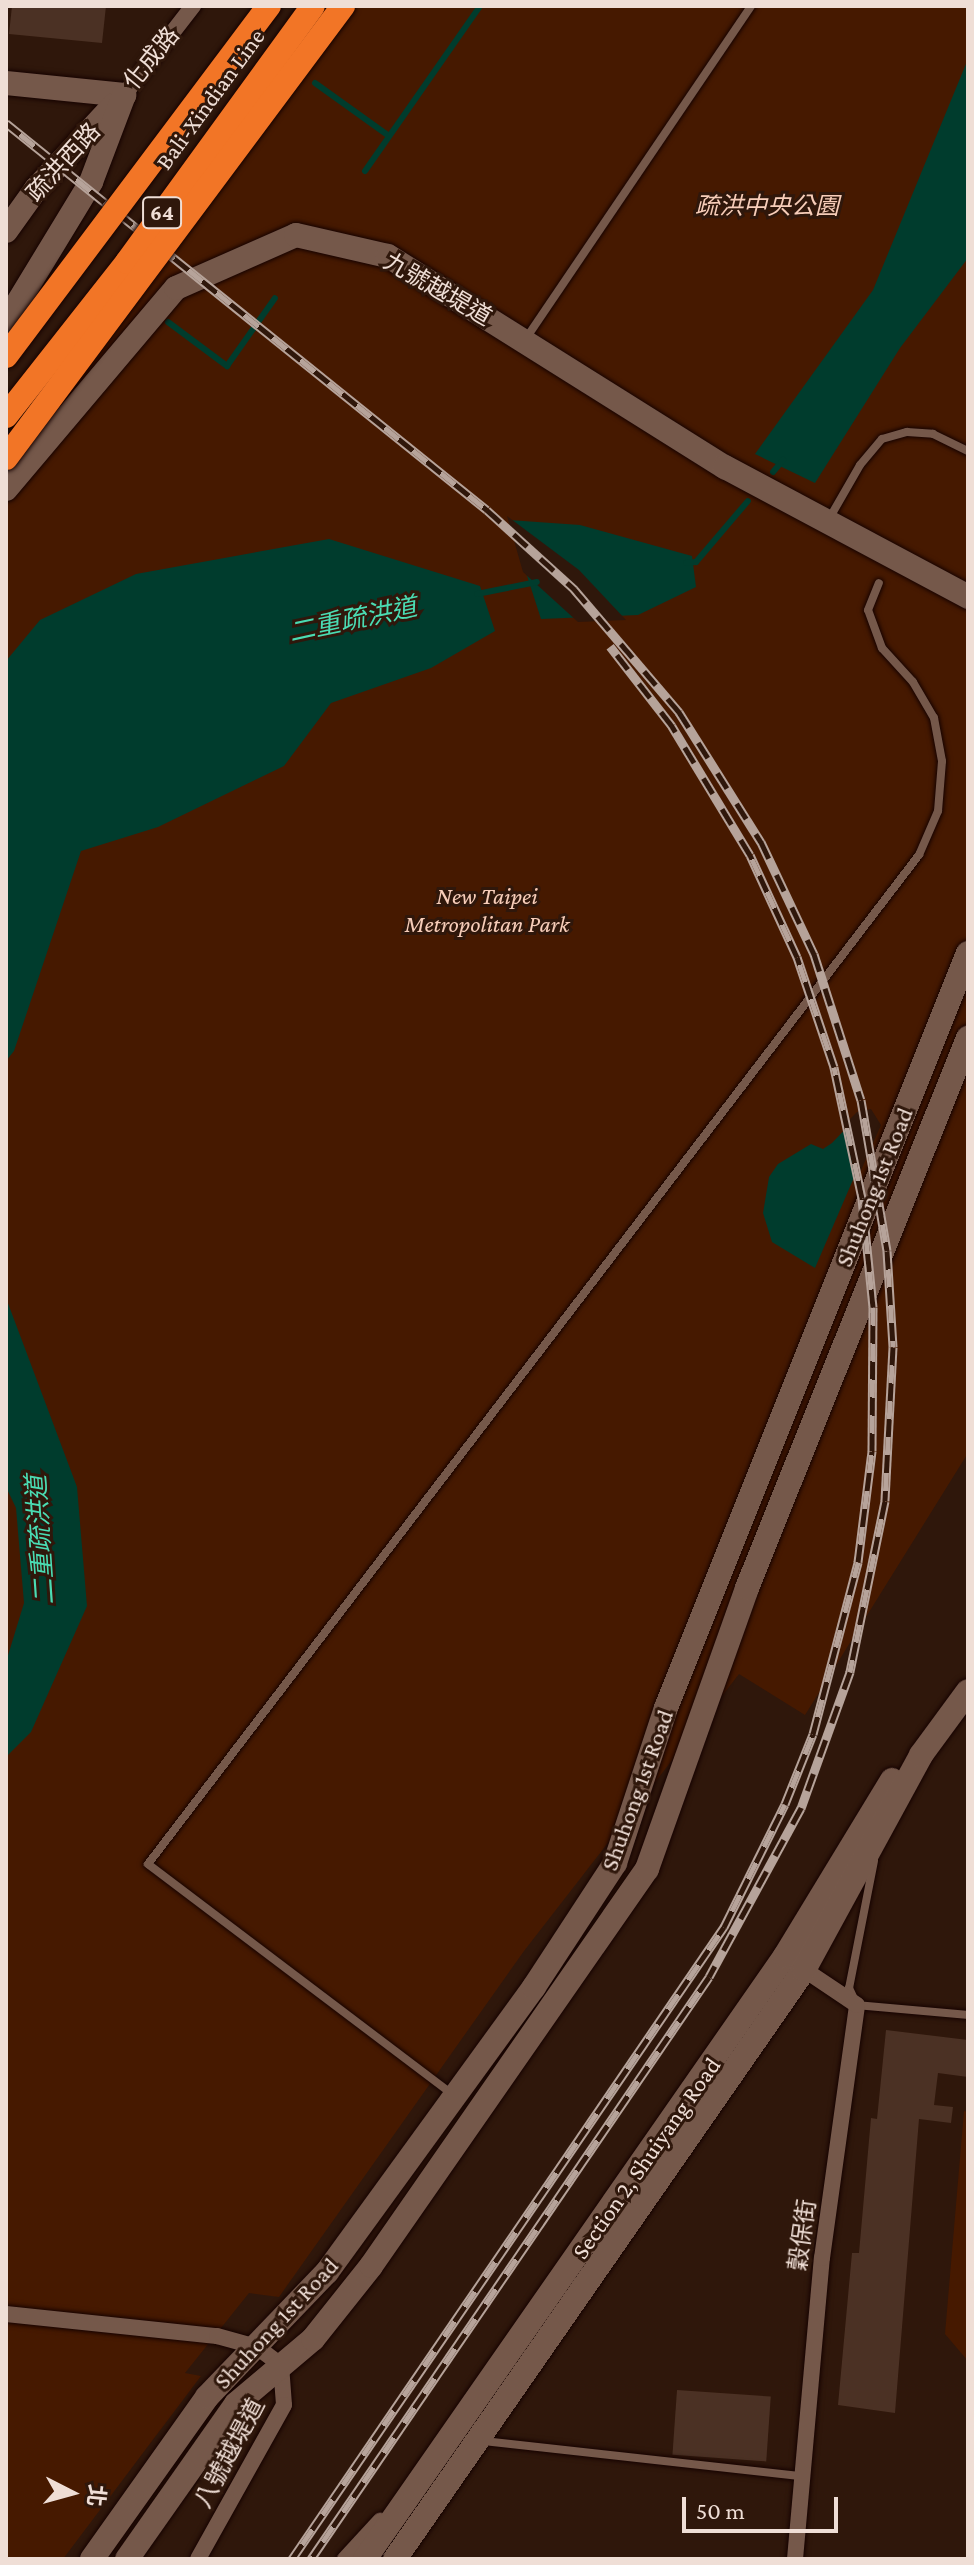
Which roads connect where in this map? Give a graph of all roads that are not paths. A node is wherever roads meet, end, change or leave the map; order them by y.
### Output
1 (193, 6) edge
2 (269, 6) edge
3 (313, 6) edge
4 (343, 6) edge
5 (751, 6) edge
6 (6, 83) edge
7 (124, 95) junction
8 (6, 231) edge
9 (6, 322) edge
10 (524, 340) junction
11 (6, 356) edge
12 (6, 416) edge
13 (968, 451) edge
14 (6, 458) edge
15 (6, 489) edge
16 (826, 524) junction
17 (879, 583) dead end
18 (968, 597) edge
19 (968, 953) edge
20 (968, 1038) edge
21 (968, 1691) edge
22 (921, 1755) junction
23 (877, 1841) junction
24 (794, 1963) junction
25 (857, 2005) junction
26 (968, 2015) edge
27 (455, 2097) junction
28 (6, 2314) edge
29 (257, 2347) junction
30 (281, 2365) junction
31 (467, 2438) junction
32 (433, 2465) junction
33 (800, 2476) junction
34 (92, 2559) edge
35 (127, 2559) edge
36 (198, 2559) edge
37 (345, 2559) edge
38 (365, 2559) edge
39 (395, 2559) edge
40 (795, 2559) edge

1 - 7 street, 化成路
2 - 11 highway, Bali-Xindian Line / 64, bridge
3 - 12 highway, Bali-Xindian Line / 64, bridge
4 - 14 highway, bridge
5 - 10 lane
6 - 7 street, 化成路
7 - 8 street, 疏洪西路
7 - 9 street
10 - 15 street, 九號越堤道
10 - 16 street, 九號越堤道
13 - 16 lane
16 - 18 street, 九號越堤道
17 - 27 lane
19 - 27 street, Shuhong 1st Road
20 - 30 street, Shuhong 1st Road
21 - 22 street, Section 2, Shuiyang Road
22 - 23 street, Section 2, Shuiyang Road
22 - 24 street, Section 2, Shuiyang Road
23 - 24 street, Section 2, Shuiyang Road
23 - 25 lane
24 - 25 street
24 - 31 street, Section 2, Shuiyang Road
25 - 26 lane
25 - 33 street, 穀保街
27 - 29 street, Shuhong 1st Road
28 - 29 street
29 - 30 street
29 - 34 street, Shuhong 1st Road
30 - 35 street, Shuhong 1st Road
30 - 36 street, 八號越堤道
31 - 32 street, Section 2, Shuiyang Road
31 - 33 lane
31 - 39 street, Section 2, Shuiyang Road
32 - 37 street
32 - 38 street, Section 2, Shuiyang Road
33 - 40 street, 穀保街

